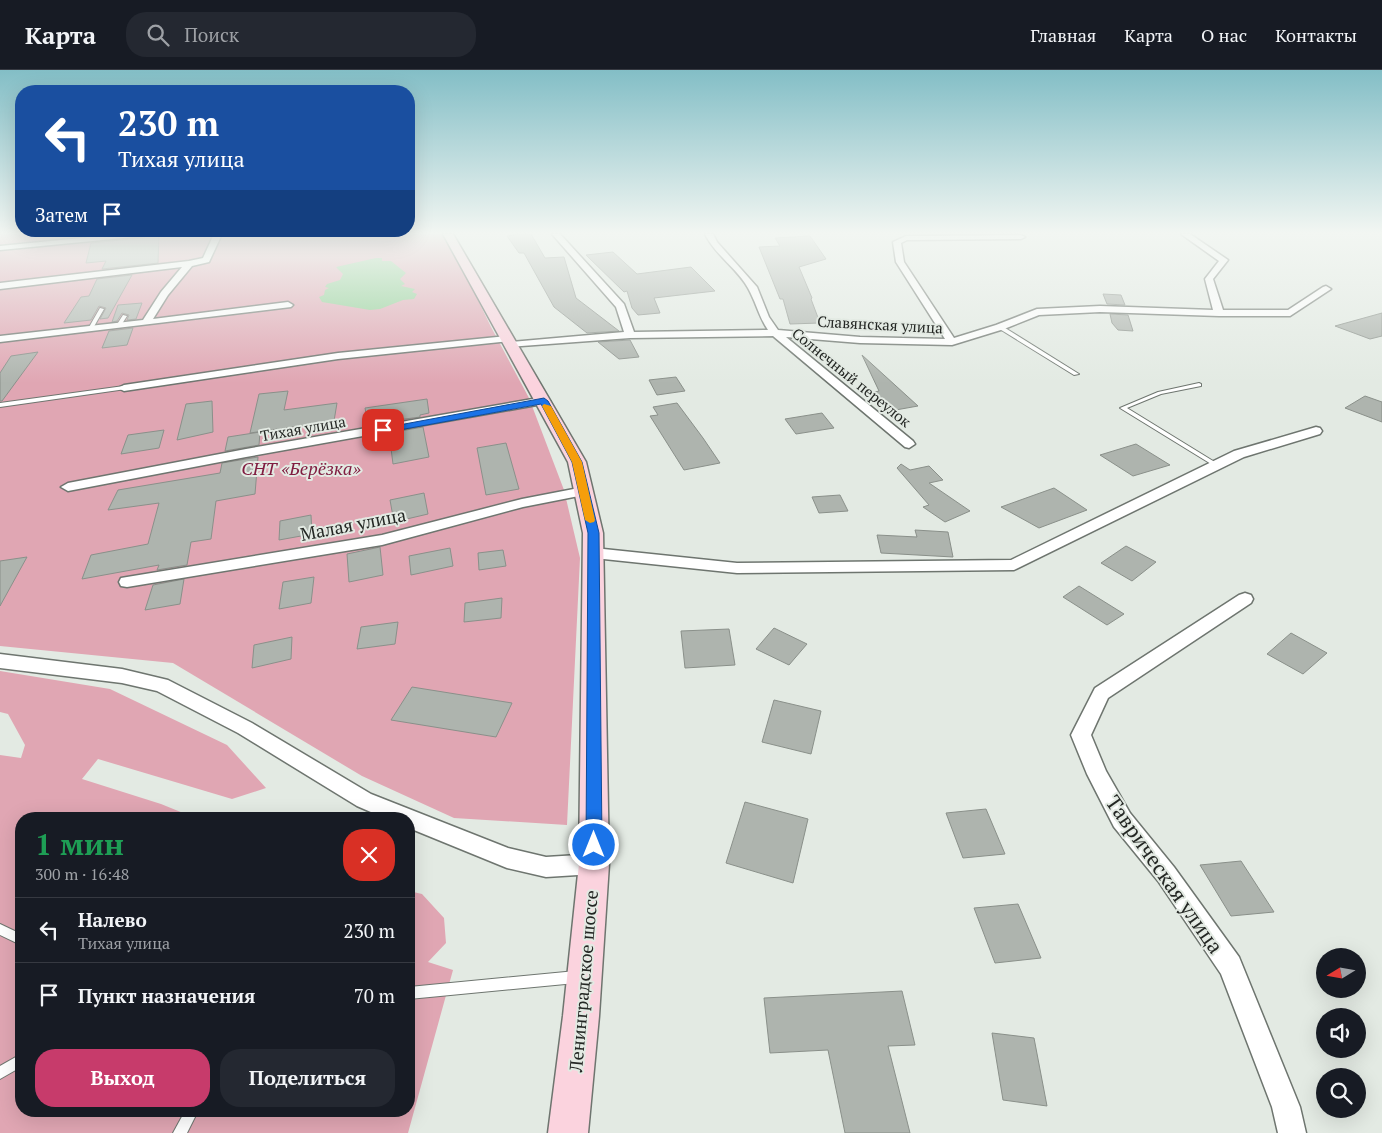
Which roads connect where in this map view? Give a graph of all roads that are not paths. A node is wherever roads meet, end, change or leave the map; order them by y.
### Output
1 (21, 284) edge
2 (173, 284) edge
3 (476, 284) edge
4 (601, 284) edge
5 (749, 284) edge
6 (914, 284) edge
7 (1210, 284) edge
8 (0, 286) edge
9 (1326, 289) dead end
10 (288, 305) dead end
11 (102, 309) dead end
12 (1219, 313) junction
13 (125, 316) dead end
14 (146, 323) junction
15 (118, 326) junction
16 (1000, 327) junction
17 (90, 329) junction
18 (775, 333) junction
19 (630, 335) junction
20 (0, 339) edge
21 (509, 342) junction
22 (952, 342) junction
23 (1076, 374) dead end
24 (1199, 385) dead end
25 (124, 388) joint
26 (544, 401) junction
27 (0, 405) edge
28 (1316, 431) dead end
29 (909, 444) dead end
30 (1216, 465) junction
31 (68, 487) dead end
32 (584, 491) junction
33 (594, 553) junction
34 (127, 582) dead end
35 (1245, 599) dead end
36 (0, 661) edge
37 (395, 812) edge
38 (415, 820) edge
39 (594, 864) junction
40 (0, 928) edge
41 (15, 937) edge
42 (584, 976) junction
43 (415, 993) edge
44 (15, 1064) edge
45 (0, 1073) edge
46 (189, 1117) edge
47 (180, 1133) edge
48 (568, 1133) edge
49 (1292, 1133) edge

1 - 8 street
2 - 14 street
3 - 21 main road, Ленинградское шоссе
4 - 19 street
5 - 18 street, Солнечный переулок
6 - 22 street
7 - 12 street
9 - 12 street, Славянская улица
10 - 14 street
11 - 17 lane
12 - 16 street, Славянская улица
13 - 15 lane
14 - 15 street
15 - 17 street
16 - 22 street, Славянская улица
16 - 23 lane
17 - 20 street
18 - 19 street, Славянская улица
18 - 22 street, Славянская улица
18 - 29 street, Солнечный переулок
19 - 21 street, Славянская улица
21 - 25 street, Славянская улица
21 - 26 main road, Ленинградское шоссе
24 - 30 lane
25 - 27 lane
26 - 31 street, Тихая улица
26 - 32 main road, Ленинградское шоссе
28 - 30 street
30 - 33 street
32 - 33 main road, Ленинградское шоссе
32 - 34 street, Малая улица
33 - 39 main road, Ленинградское шоссе
35 - 49 street, Таврическая улица
36 - 37 street
38 - 39 street
39 - 42 main road, Ленинградское шоссе
40 - 41 lane
42 - 43 lane
42 - 48 main road, Ленинградское шоссе
44 - 45 lane
46 - 47 lane

